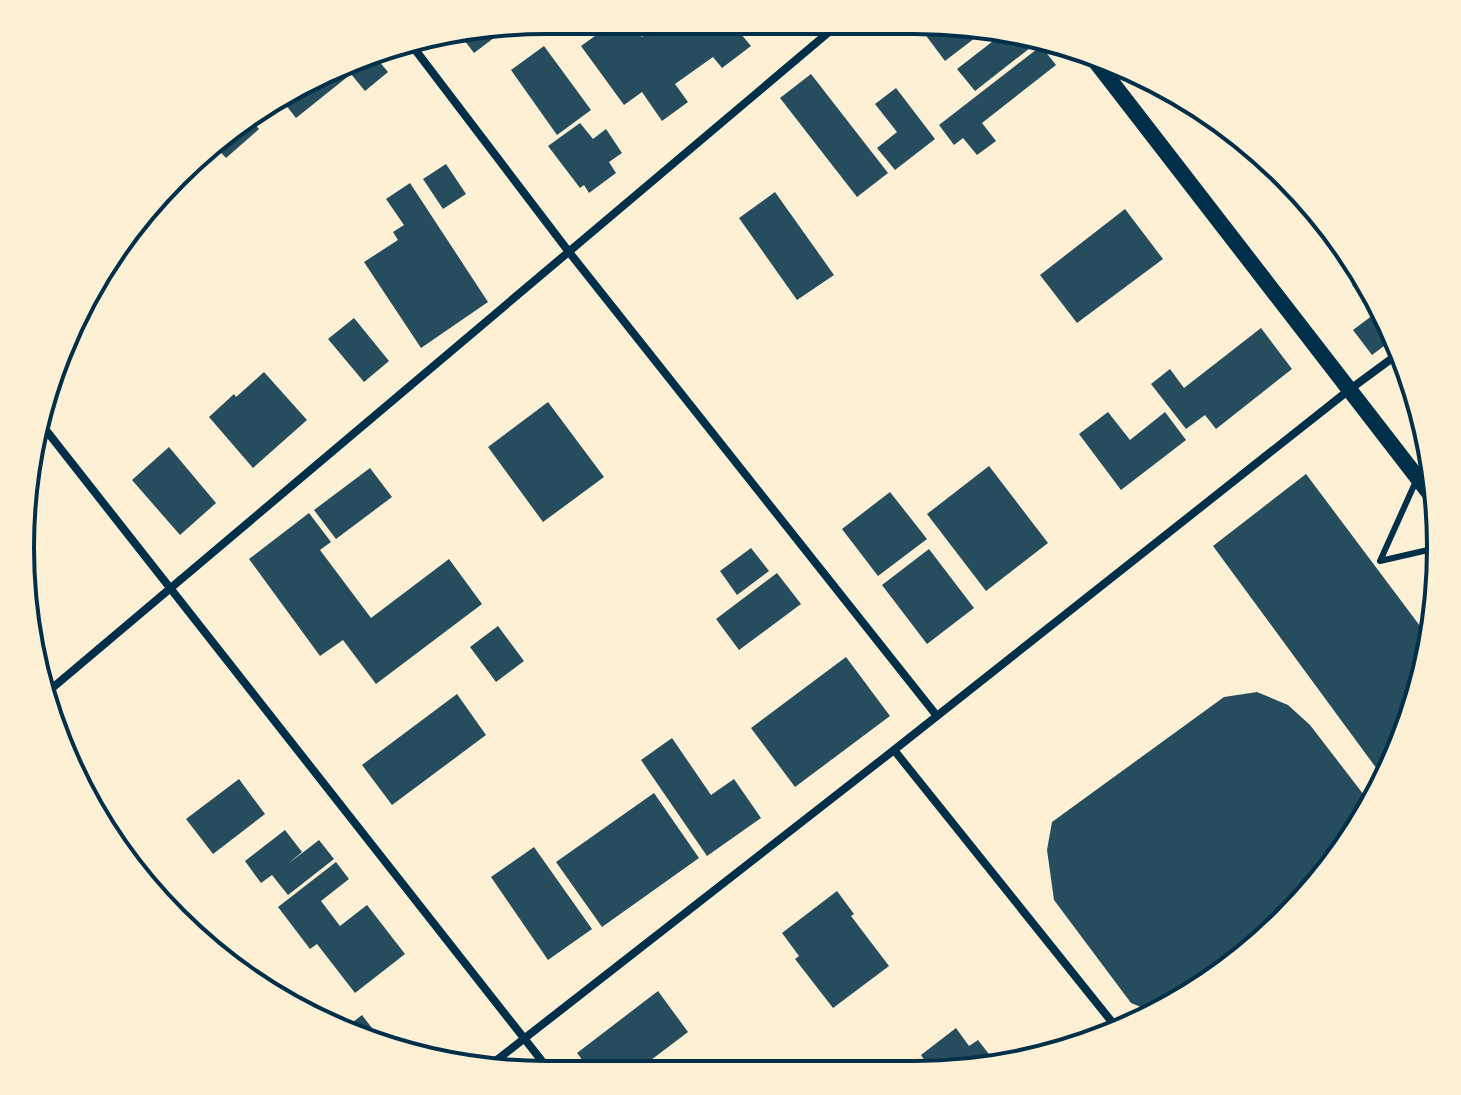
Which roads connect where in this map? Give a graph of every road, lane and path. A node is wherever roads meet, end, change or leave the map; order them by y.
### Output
1 (827, 34) edge
2 (416, 51) edge
3 (1102, 70) edge
4 (569, 252) junction
5 (1391, 359) edge
6 (1349, 390) junction
7 (47, 432) edge
8 (1417, 478) junction
9 (1424, 486) edge
10 (1427, 550) edge
11 (170, 587) junction
12 (53, 687) edge
13 (937, 716) junction
14 (894, 750) junction
15 (1111, 1021) edge
16 (524, 1039) junction
17 (499, 1059) edge
18 (542, 1061) edge

1 - 4 street
2 - 4 street
3 - 6 main road
4 - 11 street
4 - 13 street
5 - 6 street
6 - 8 main road
6 - 13 street
7 - 11 street
8 - 9 main road
8 - 10 lane
11 - 12 street
11 - 16 street
13 - 14 street
14 - 15 street
14 - 16 street
16 - 17 street
16 - 18 street

